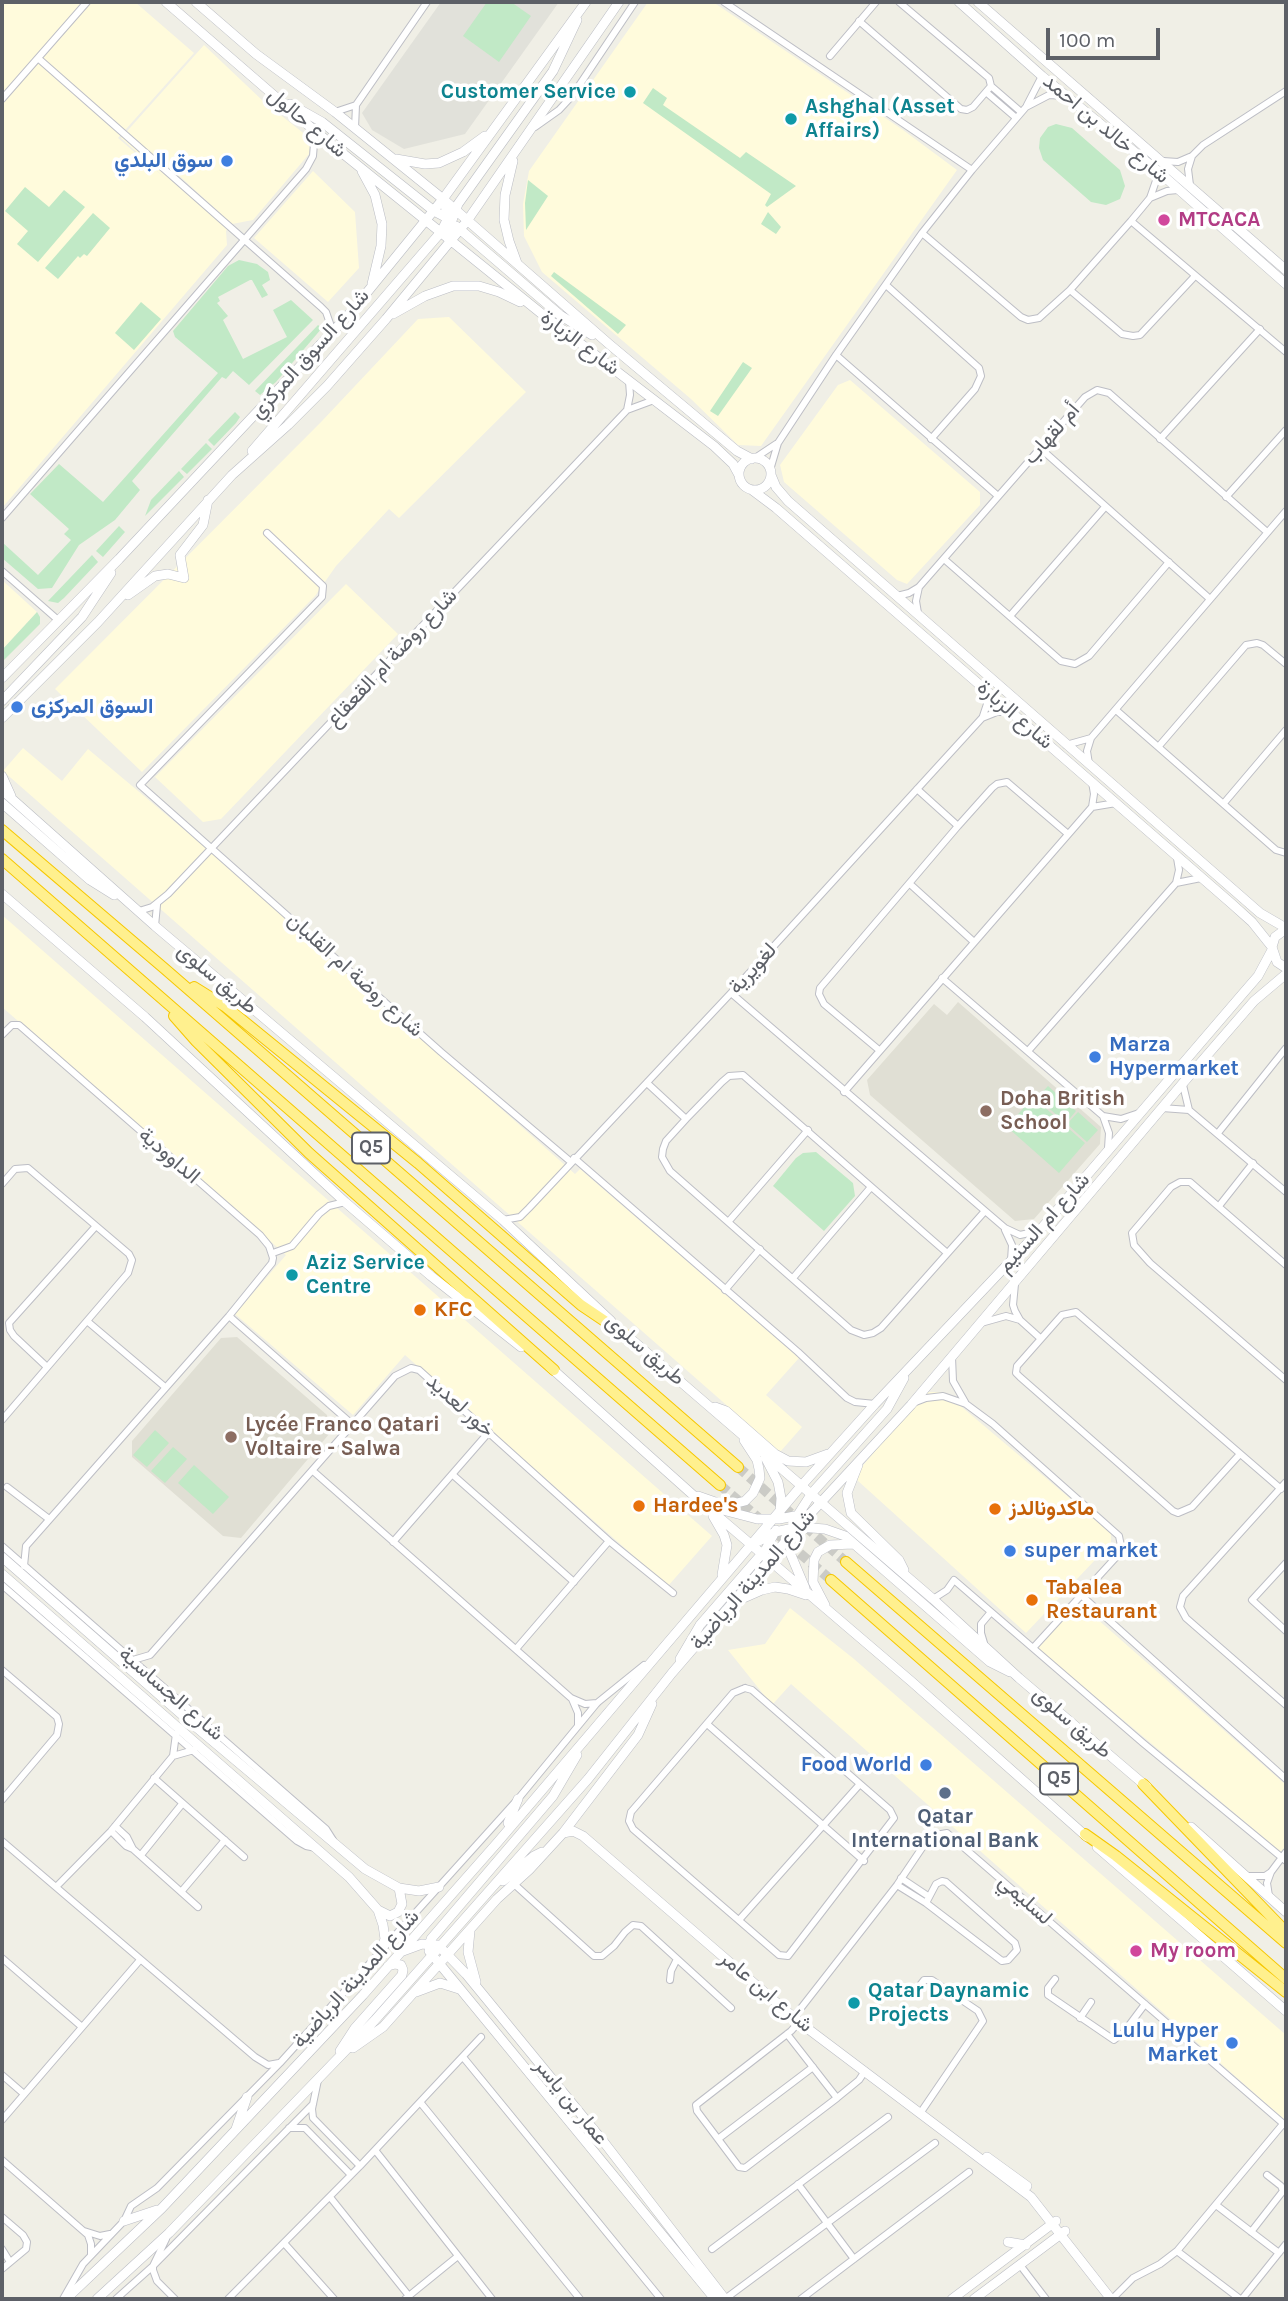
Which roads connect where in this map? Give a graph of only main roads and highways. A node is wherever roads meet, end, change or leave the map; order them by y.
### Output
1 (166, 2) edge
2 (196, 2) edge
3 (619, 2) edge
4 (959, 2) edge
5 (978, 2) edge
6 (584, 4) edge
7 (270, 92) junction
8 (495, 128) junction
9 (515, 153) junction
10 (391, 157) junction
11 (357, 164) junction
12 (443, 199) junction
13 (434, 211) junction
14 (427, 220) junction
15 (452, 220) junction
16 (467, 220) junction
17 (441, 232) junction
18 (451, 240) junction
19 (519, 267) junction
20 (1286, 270) edge
21 (1286, 284) edge
22 (371, 287) junction
23 (542, 314) junction
24 (386, 319) junction
25 (609, 344) junction
26 (753, 458) junction
27 (770, 472) junction
28 (232, 475) junction
29 (739, 475) junction
30 (752, 490) junction
31 (208, 500) junction
32 (119, 559) junction
33 (98, 622) junction
34 (2, 678) edge
35 (2, 701) edge
36 (2, 718) edge
37 (2, 776) edge
38 (2, 790) edge
39 (14, 801) junction
40 (2, 803) edge
41 (2, 830) edge
42 (2, 859) edge
43 (2, 894) edge
44 (128, 902) junction
45 (1286, 929) edge
46 (1272, 949) junction
47 (1286, 968) edge
48 (165, 969) junction
49 (1286, 974) edge
50 (147, 985) junction
51 (627, 1336) junction
52 (554, 1370) junction
53 (906, 1373) junction
54 (709, 1405) junction
55 (730, 1423) junction
56 (760, 1450) junction
57 (833, 1452) junction
58 (862, 1456) junction
59 (738, 1467) tunnel mouth
60 (720, 1485) tunnel mouth
61 (802, 1485) junction
62 (812, 1493) junction
63 (693, 1495) junction
64 (822, 1502) junction
65 (703, 1504) junction
66 (778, 1517) junction
67 (796, 1517) junction
68 (793, 1531) junction
69 (775, 1532) junction
70 (751, 1545) junction
71 (858, 1546) junction
72 (761, 1554) junction
73 (5, 1555) edge
74 (769, 1561) junction
75 (846, 1562) tunnel mouth
76 (2, 1574) edge
77 (906, 1575) junction
78 (721, 1578) junction
79 (831, 1580) tunnel mouth
80 (811, 1597) junction
81 (732, 1604) junction
82 (832, 1614) junction
83 (103, 1645) junction
84 (115, 1645) road end
85 (672, 1673) junction
86 (1019, 1678) junction
87 (162, 1686) road end
88 (658, 1691) junction
89 (164, 1699) junction
90 (158, 1710) junction
91 (165, 1725) road end
92 (588, 1736) junction
93 (1143, 1784) junction
94 (518, 1799) road end
95 (580, 1812) junction
96 (562, 1833) junction
97 (1085, 1834) junction
98 (583, 1836) junction
99 (497, 1843) junction
100 (548, 1849) junction
101 (439, 1887) road end
102 (399, 1888) junction
103 (486, 1895) junction
104 (378, 1910) junction
105 (1286, 1912) edge
106 (473, 1927) junction
107 (1286, 1932) edge
108 (429, 1943) junction
109 (1286, 1943) edge
110 (440, 1946) junction
111 (380, 1954) road end
112 (448, 1954) junction
113 (396, 1955) junction
114 (431, 1956) junction
115 (439, 1964) junction
116 (386, 1967) junction
117 (1286, 1979) edge
118 (478, 1987) junction
119 (463, 1991) junction
120 (1286, 1992) edge
121 (411, 1994) junction
122 (1286, 2011) edge
123 (342, 2054) junction
124 (330, 2067) junction
125 (247, 2098) road end
126 (235, 2132) junction
127 (162, 2208) junction
128 (124, 2221) road end
129 (1056, 2222) junction
130 (1063, 2232) junction
131 (1007, 2242) dead end
132 (1026, 2245) junction
133 (988, 2295) edge
134 (64, 2299) edge
135 (97, 2299) edge
136 (712, 2299) edge
137 (725, 2299) edge
138 (952, 2299) edge
139 (974, 2299) edge
140 (1111, 2299) edge

1 - 7 main road, شارع حالول
2 - 10 main road, شارع حالول
3 - 9 main road, شارع السوق المركزي
4 - 21 main road, شارع خالد بن احمد
5 - 20 main road, شارع خالد بن احمد
6 - 8 main road, شارع السوق المركزي
6 - 15 main road
7 - 11 main road, شارع حالول
7 - 13 main road
8 - 10 main road
8 - 12 main road, شارع السوق المركزي
9 - 16 main road, شارع السوق المركزي
9 - 19 main road
10 - 12 main road, شارع حالول
11 - 14 main road, شارع حالول
11 - 22 main road
12 - 13 main road, شارع السوق المركزي
12 - 15 main road
13 - 14 main road, شارع السوق المركزي
13 - 15 main road
14 - 15 main road
14 - 17 main road, شارع حالول
14 - 22 main road, شارع السوق المركزي
15 - 16 main road
15 - 16 main road, شارع السوق المركزي
15 - 17 main road
15 - 18 main road, شارع السوق المركزي
15 - 25 main road
16 - 19 main road, شارع الزبارة
17 - 18 main road, شارع حالول
17 - 28 main road
18 - 23 main road, شارع الزبارة
18 - 24 main road, شارع السوق المركزي
19 - 25 main road, شارع الزبارة
22 - 32 main road, شارع السوق المركزي
23 - 24 main road
23 - 29 main road, شارع الزبارة
24 - 28 main road, شارع السوق المركزي
25 - 26 main road, شارع الزبارة
26 - 27 main road
26 - 29 main road
27 - 30 main road
27 - 45 main road, شارع الزبارة
28 - 31 main road, شارع السوق المركزي
29 - 30 main road
30 - 46 main road, شارع الزبارة
31 - 33 main road, شارع السوق المركزي
31 - 33 main road
32 - 34 main road, شارع السوق المركزي
32 - 35 main road
33 - 36 main road, شارع السوق المركزي
37 - 39 main road
38 - 39 main road, طريق سلوى
39 - 44 main road, طريق سلوى
40 - 44 main road
41 - 48 highway, طريق سلوى / Q5
42 - 50 highway, Q5
43 - 52 main road
44 - 51 main road, طريق سلوى
45 - 46 main road, شارع ام السنيم
46 - 47 main road, شارع الزبارة
46 - 53 main road, شارع ام السنيم
48 - 51 highway
48 - 59 highway, طريق سلوى / Q5
49 - 58 main road, شارع ام السنيم
50 - 52 highway
50 - 60 highway, Q5
51 - 54 main road, طريق سلوى
52 - 63 main road
53 - 57 main road, شارع ام السنيم
53 - 62 main road
54 - 55 main road, طريق سلوى
54 - 57 main road
55 - 56 main road, طريق سلوى
55 - 63 main road
56 - 61 main road, طريق سلوى
56 - 66 main road
57 - 61 main road, شارع ام السنيم
58 - 64 main road, شارع ام السنيم
58 - 77 main road
61 - 62 main road, طريق سلوى
61 - 66 main road, شارع المدينة الرياضية
62 - 64 main road, طريق سلوى
62 - 67 main road
63 - 65 main road
64 - 67 main road
64 - 68 main road, شارع المدينة الرياضية
64 - 77 main road, طريق سلوى
65 - 66 main road
65 - 70 main road
65 - 78 main road
66 - 67 main road
66 - 69 main road
66 - 70 main road, شارع المدينة الرياضية
67 - 68 main road
68 - 69 main road
68 - 71 main road
68 - 74 main road, شارع المدينة الرياضية
68 - 80 main road
69 - 70 main road
69 - 72 main road
70 - 72 main road
70 - 78 main road, شارع المدينة الرياضية
71 - 82 main road
71 - 86 main road
72 - 74 main road
72 - 85 main road
73 - 83 main road, شارع الجساسية
74 - 80 main road
74 - 81 main road, شارع المدينة الرياضية
75 - 109 highway, طريق سلوى / Q5
76 - 90 main road, شارع الجساسية
77 - 86 main road, طريق سلوى
78 - 92 main road, شارع المدينة الرياضية
79 - 117 highway, Q5
80 - 81 main road
80 - 82 main road
81 - 85 main road, شارع المدينة الرياضية
82 - 97 main road
83 - 84 main road
83 - 89 main road, شارع الجساسية
85 - 88 main road, شارع المدينة الرياضية
86 - 93 main road, طريق سلوى
87 - 89 main road
88 - 95 main road, شارع المدينة الرياضية
88 - 103 main road, شارع المدينة الرياضية
89 - 102 main road, شارع الجساسية
90 - 91 main road
90 - 104 main road, شارع الجساسية
92 - 99 main road, شارع المدينة الرياضية
92 - 108 main road
93 - 105 main road, طريق سلوى
93 - 107 highway
94 - 99 main road
95 - 96 main road, شارع المدينة الرياضية
95 - 98 main road
96 - 98 main road
96 - 100 main road, شارع المدينة الرياضية
97 - 120 highway
97 - 122 main road
98 - 129 main road, شارع ابن عامر
99 - 113 main road, شارع المدينة الرياضية
100 - 103 main road
100 - 106 main road, شارع المدينة الرياضية
101 - 102 main road
102 - 104 main road
103 - 110 main road, شارع المدينة الرياضية
104 - 111 main road
106 - 112 main road, شارع المدينة الرياضية
106 - 118 main road
108 - 110 main road, عمار بن ياسر
108 - 113 main road
108 - 114 main road
110 - 112 main road, عمار بن ياسر
110 - 114 main road, شارع المدينة الرياضية
112 - 115 main road, شارع المدينة الرياضية
112 - 118 main road, عمار بن ياسر
113 - 116 main road, شارع المدينة الرياضية
114 - 115 main road, عمار بن ياسر
114 - 123 main road, شارع المدينة الرياضية
115 - 119 main road, عمار بن ياسر
115 - 121 main road, شارع المدينة الرياضية
116 - 124 main road
116 - 126 main road, شارع المدينة الرياضية
118 - 137 main road, عمار بن ياسر
119 - 121 main road
119 - 136 main road, عمار بن ياسر
121 - 123 main road, شارع المدينة الرياضية
123 - 124 main road, شارع المدينة الرياضية
124 - 135 main road, شارع المدينة الرياضية
125 - 126 main road
126 - 127 main road, شارع المدينة الرياضية
127 - 128 main road
127 - 134 main road, شارع المدينة الرياضية
129 - 130 main road, شارع ابن عامر
129 - 132 main road
130 - 133 main road
130 - 140 main road, شارع ابن عامر
131 - 132 main road
132 - 138 main road
133 - 139 main road

